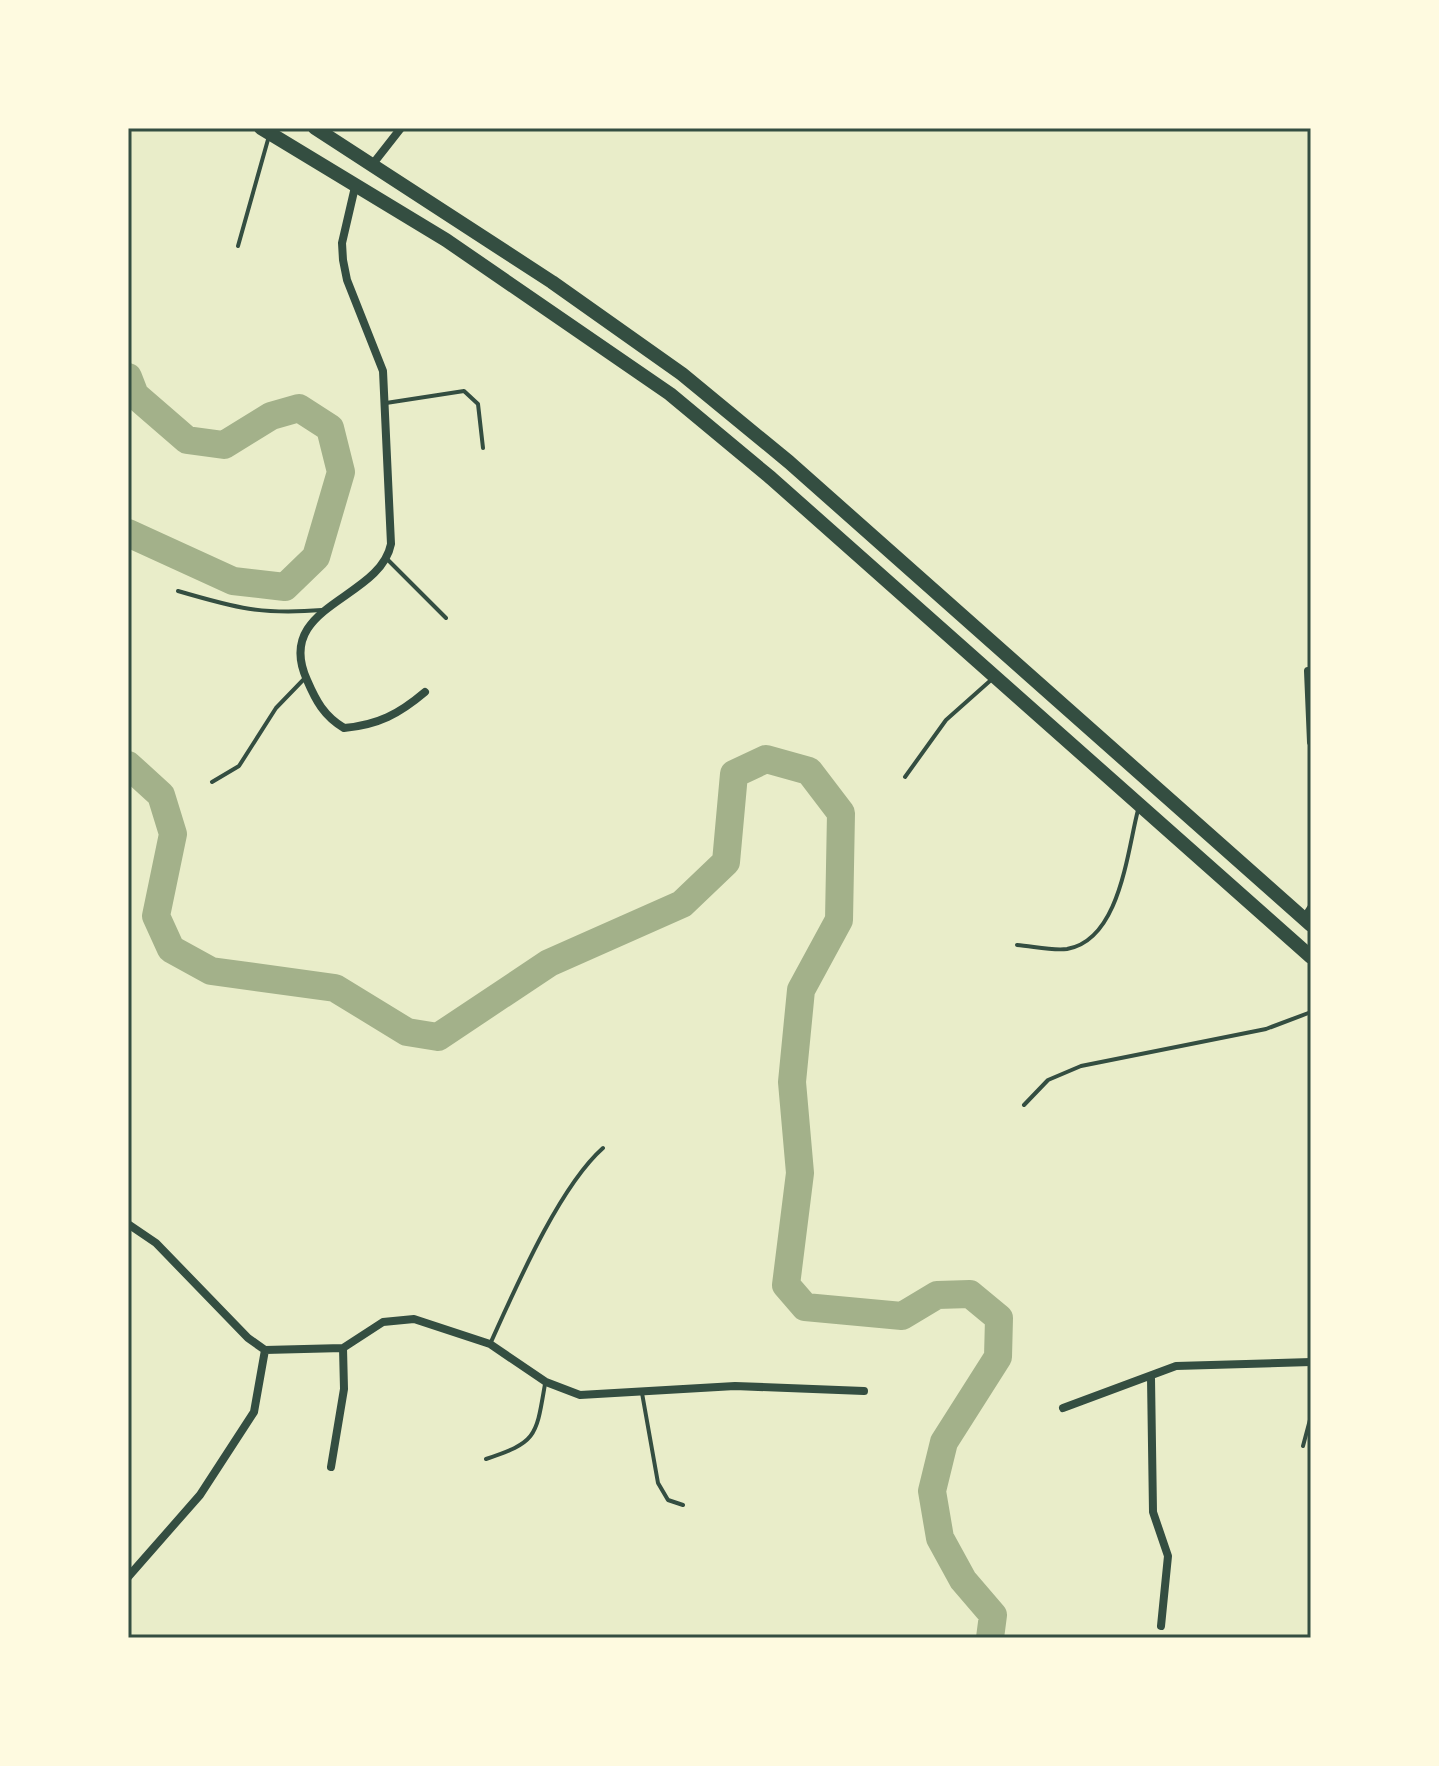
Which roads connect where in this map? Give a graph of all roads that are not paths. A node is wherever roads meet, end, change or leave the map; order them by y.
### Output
1 (315, 128) edge
2 (401, 128) edge
3 (265, 131) edge
4 (372, 165) junction
5 (355, 187) junction
6 (238, 246) dead end
7 (386, 403) junction
8 (483, 448) dead end
9 (388, 560) junction
10 (178, 591) dead end
11 (325, 610) junction
12 (446, 618) dead end
13 (1308, 671) dead end
14 (996, 676) junction
15 (306, 678) junction
16 (425, 692) dead end
17 (1311, 742) edge
18 (905, 777) dead end
19 (212, 782) dead end
20 (1139, 804) junction
21 (1309, 917) edge
22 (1017, 945) dead end
23 (1311, 957) edge
24 (1311, 1012) edge
25 (1024, 1105) dead end
26 (603, 1148) dead end
27 (128, 1224) edge
28 (490, 1344) junction
29 (343, 1348) junction
30 (265, 1350) junction
31 (1311, 1362) edge
32 (1151, 1378) junction
33 (546, 1382) junction
34 (864, 1391) dead end
35 (642, 1393) junction
36 (1063, 1408) dead end
37 (1311, 1416) edge
38 (1303, 1446) dead end
39 (486, 1459) dead end
40 (331, 1467) dead end
41 (683, 1505) dead end
42 (128, 1577) edge
43 (1161, 1626) dead end

1 - 4 highway
2 - 4 street
3 - 5 highway
3 - 6 lane
4 - 21 highway
5 - 7 street
5 - 14 highway
7 - 8 lane
7 - 9 street
9 - 11 street
9 - 12 lane
10 - 11 lane
11 - 15 street
13 - 17 street
14 - 18 lane
14 - 20 highway
15 - 16 street
15 - 19 lane
20 - 22 lane
20 - 23 highway
24 - 25 lane
26 - 28 lane
27 - 30 street
28 - 29 street
28 - 33 street
29 - 30 street
29 - 40 street
30 - 42 street
31 - 32 street
32 - 36 street
32 - 43 street
33 - 35 street
33 - 39 lane
34 - 35 street
35 - 41 lane
37 - 38 lane

